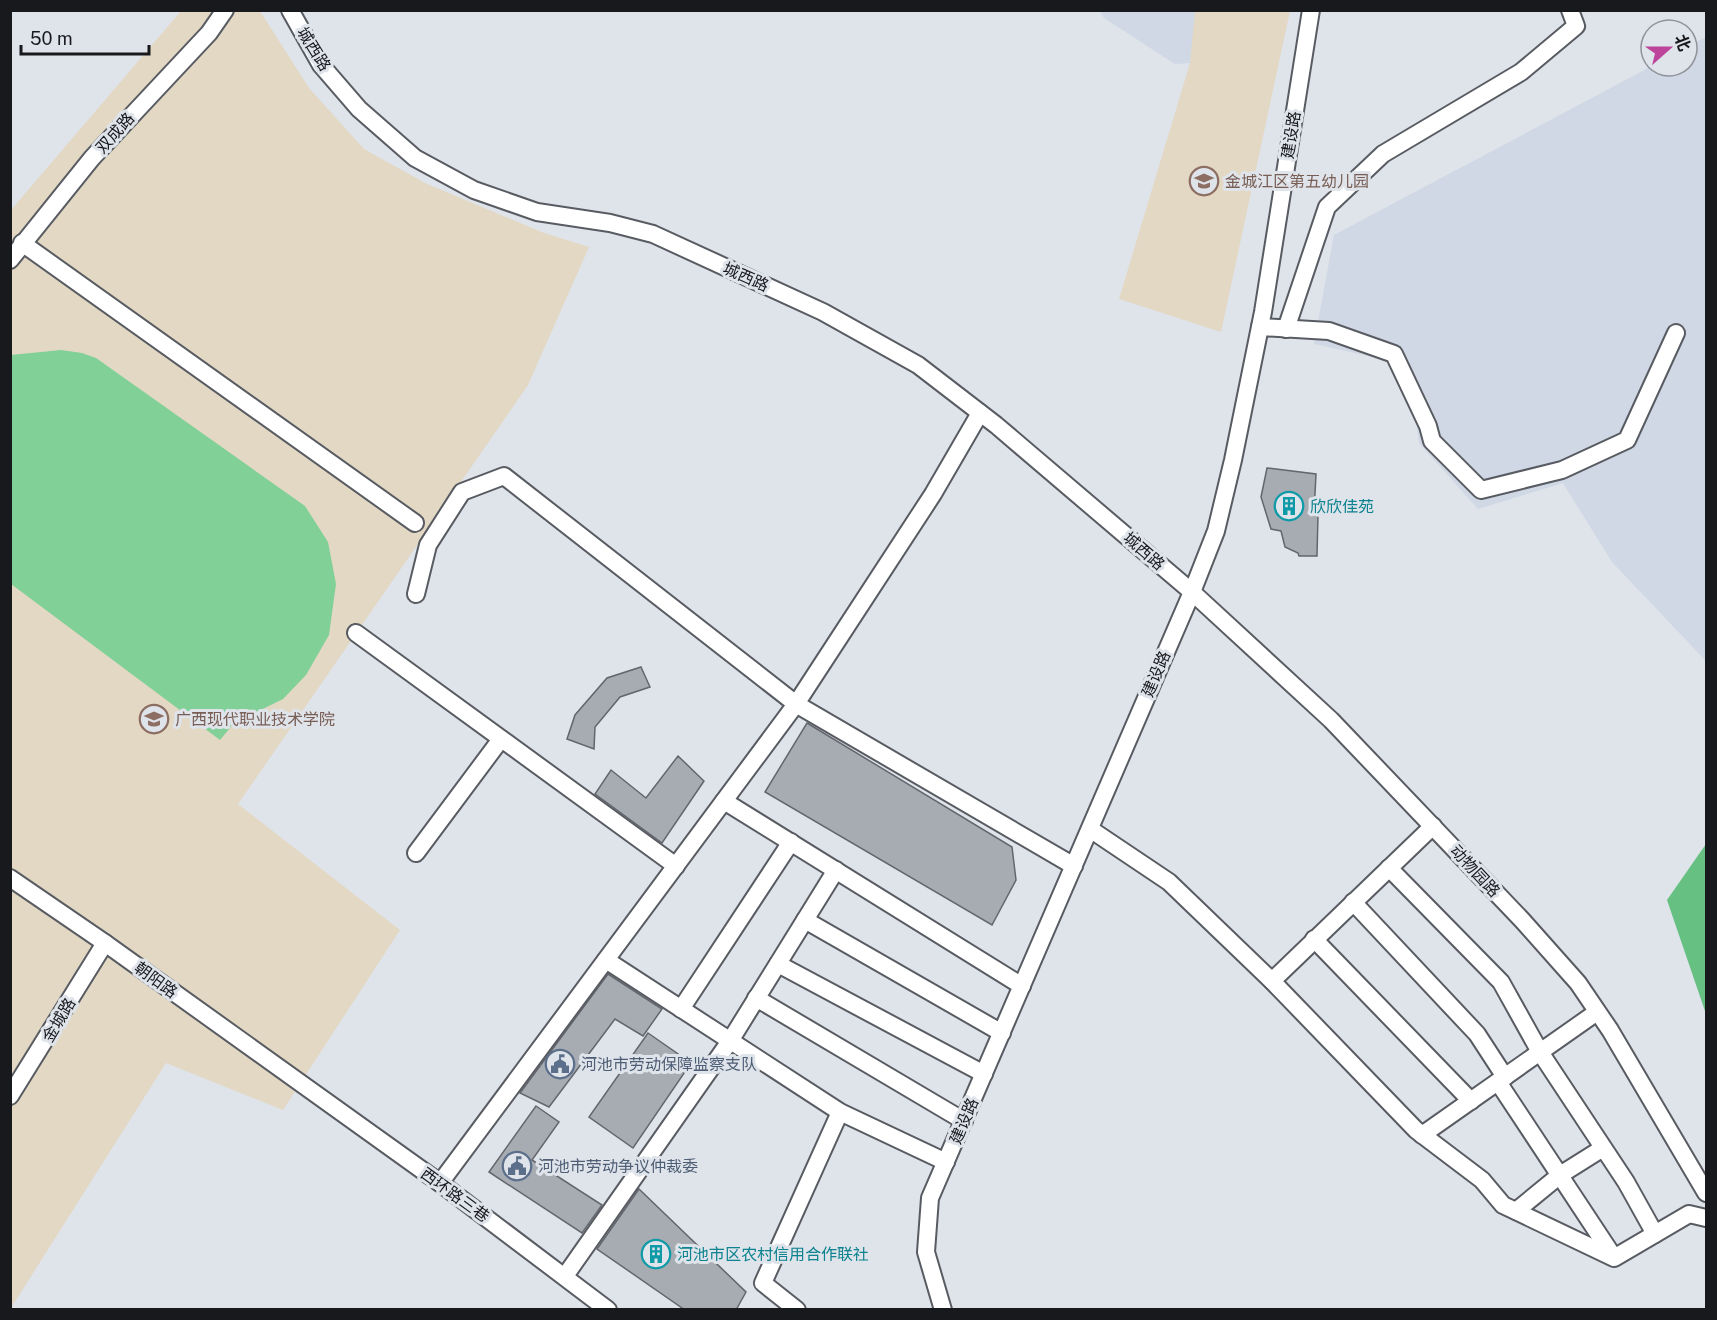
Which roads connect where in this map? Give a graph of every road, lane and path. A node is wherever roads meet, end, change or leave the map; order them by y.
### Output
1 (225, 10) edge
2 (290, 10) edge
3 (1311, 10) edge
4 (1570, 10) edge
5 (22, 243) junction
6 (10, 260) edge
7 (1260, 327) junction
8 (1286, 329) junction
9 (1676, 333) dead end
10 (980, 413) junction
11 (415, 523) dead end
12 (1191, 592) junction
13 (416, 594) dead end
14 (356, 633) dead end
15 (796, 704) junction
16 (501, 739) junction
17 (724, 801) junction
18 (1433, 826) junction
19 (1090, 829) junction
20 (791, 842) junction
21 (416, 853) dead end
22 (676, 866) junction
23 (1074, 866) junction
24 (1389, 868) junction
25 (836, 870) junction
26 (10, 878) edge
27 (1353, 902) junction
28 (805, 920) junction
29 (1314, 939) junction
30 (105, 943) junction
31 (606, 960) junction
32 (778, 964) junction
33 (1272, 981) junction
34 (1022, 986) junction
35 (756, 998) junction
36 (681, 1009) junction
37 (1597, 1012) junction
38 (1002, 1033) junction
39 (730, 1041) junction
40 (1540, 1052) junction
41 (984, 1074) junction
42 (1501, 1079) junction
43 (300, 1083) joint
44 (10, 1096) edge
45 (1471, 1101) junction
46 (840, 1112) junction
47 (964, 1121) junction
48 (1422, 1134) junction
49 (1603, 1148) junction
50 (946, 1161) junction
51 (1560, 1175) junction
52 (440, 1184) junction
53 (1707, 1193) edge
54 (1516, 1211) junction
55 (1707, 1218) edge
56 (1655, 1234) junction
57 (1614, 1258) junction
58 (565, 1276) junction
59 (608, 1310) edge
60 (797, 1310) edge
61 (943, 1310) edge

1 - 5 street, 双成路
2 - 10 street, 城西路
3 - 7 street, 建设路
4 - 8 street
5 - 6 street, 双成路
5 - 11 street
7 - 8 street
7 - 12 street, 建设路
8 - 9 street
10 - 12 street, 城西路
10 - 15 street
12 - 18 street, 动物园路
12 - 19 street, 建设路
13 - 15 street
14 - 16 street
15 - 17 street
15 - 23 street
16 - 21 street
16 - 22 street
17 - 20 street
17 - 22 street
18 - 24 street
18 - 37 street, 动物园路
19 - 23 street, 建设路
19 - 33 street
20 - 25 street
20 - 36 street
22 - 31 street
23 - 34 street, 建设路
24 - 27 street
24 - 40 street
25 - 28 street
25 - 34 street
26 - 30 street, 朝阳路
27 - 29 street
27 - 42 street
28 - 32 street
28 - 38 street
29 - 33 street
29 - 45 street
30 - 43 street, 朝阳路
30 - 44 street, 金城路
31 - 36 street
31 - 52 street
32 - 35 street
32 - 41 street
33 - 48 street
34 - 38 street, 建设路
35 - 39 street
35 - 47 street
36 - 39 street
37 - 40 street
37 - 53 street, 动物园路
38 - 41 street, 建设路
39 - 46 street
39 - 58 street
40 - 42 street
40 - 49 street
41 - 47 street, 建设路
42 - 45 street
42 - 51 street
43 - 52 street, 西环路三巷
45 - 48 street
46 - 50 street
46 - 60 street
47 - 50 street, 建设路
48 - 54 street
49 - 51 street
49 - 56 street
50 - 61 street, 建设路
51 - 54 street
51 - 57 street
52 - 58 street, 西环路三巷
54 - 57 street
55 - 56 street
56 - 57 street
58 - 59 street, 西环路三巷

